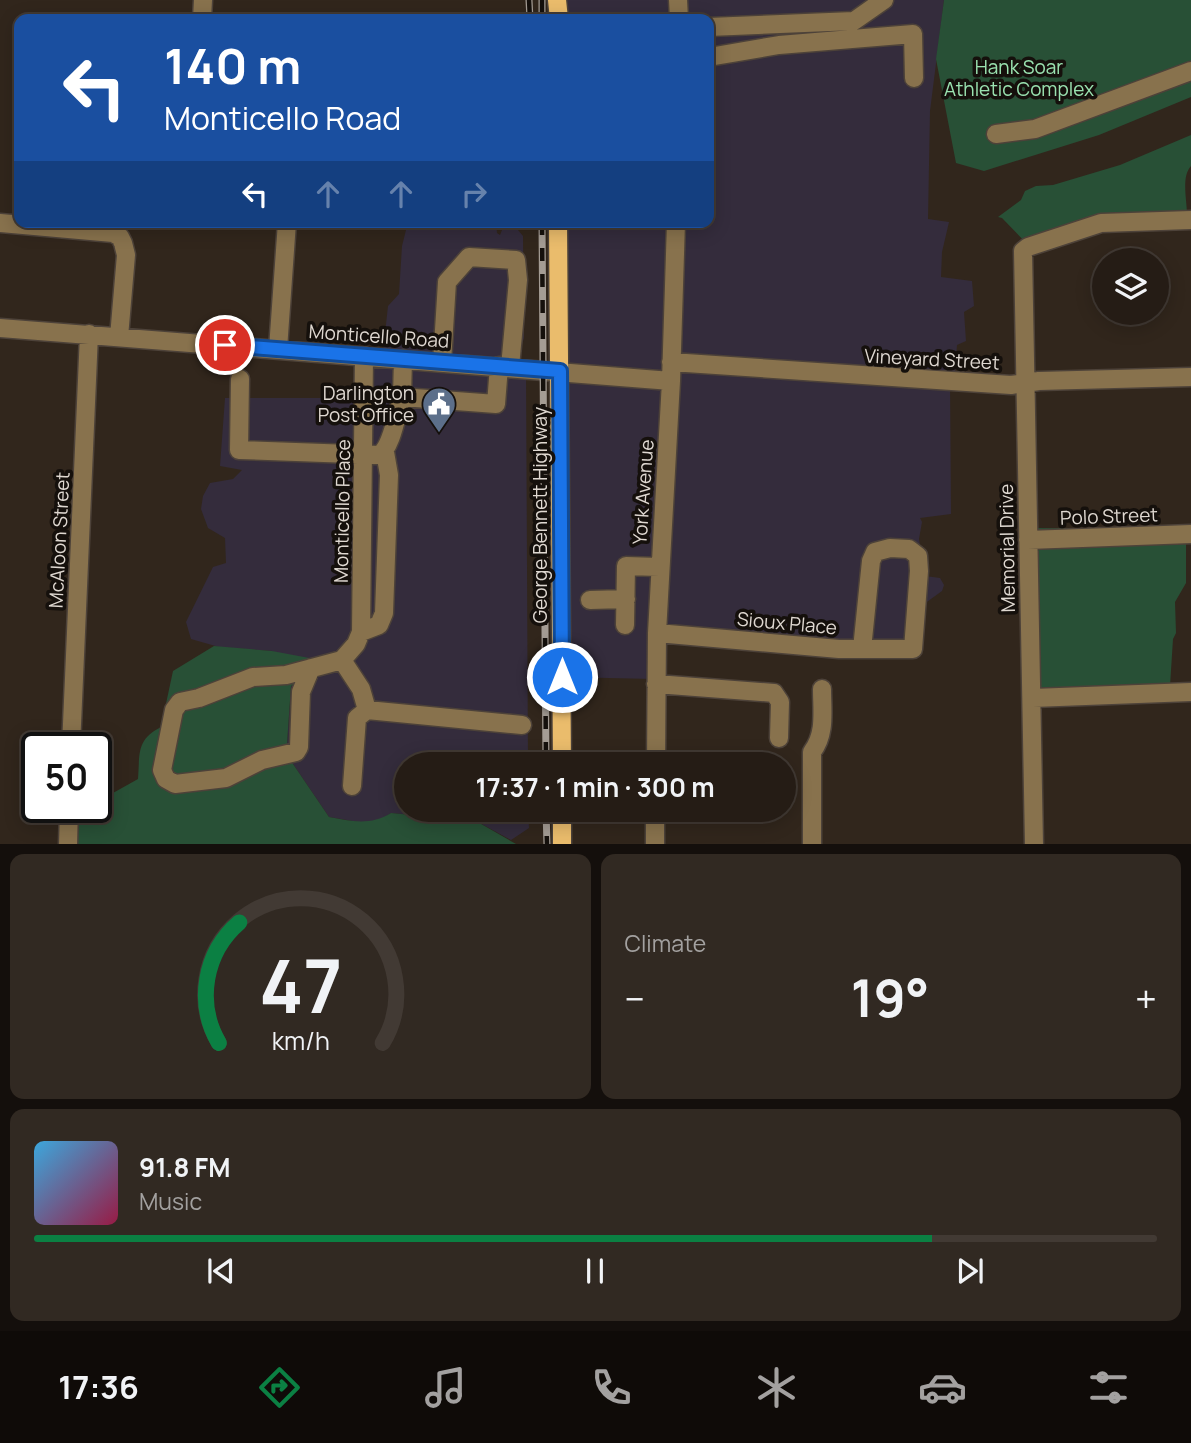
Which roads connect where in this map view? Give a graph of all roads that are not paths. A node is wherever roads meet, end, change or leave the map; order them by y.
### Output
1 (884, 0) edge
2 (714, 27) edge
3 (714, 56) edge
4 (1191, 71) edge
5 (914, 78) dead end
6 (996, 134) dead end
7 (1191, 219) edge
8 (56, 228) edge
9 (287, 228) edge
10 (558, 228) edge
11 (676, 228) edge
12 (0, 328) edge
13 (89, 334) junction
14 (119, 337) junction
15 (278, 349) junction
16 (364, 356) junction
17 (403, 359) junction
18 (442, 362) junction
19 (671, 362) junction
20 (504, 366) junction
21 (560, 371) junction
22 (1191, 377) edge
23 (240, 379) dead end
24 (671, 381) junction
25 (1025, 383) junction
26 (402, 397) junction
27 (385, 452) junction
28 (363, 455) junction
29 (1191, 534) edge
30 (1028, 540) junction
31 (659, 567) junction
32 (626, 599) junction
33 (590, 600) dead end
34 (625, 625) dead end
35 (361, 632) junction
36 (657, 633) junction
37 (862, 649) junction
38 (342, 660) junction
39 (311, 668) junction
40 (656, 684) junction
41 (822, 689) dead end
42 (1191, 692) edge
43 (1032, 698) junction
44 (367, 710) junction
45 (522, 725) dead end
46 (72, 732) edge
47 (779, 738) dead end
48 (562, 752) edge
49 (656, 752) edge
50 (352, 786) dead end
51 (562, 822) edge
52 (655, 822) edge
53 (69, 823) edge
54 (68, 844) edge
55 (562, 844) edge
56 (655, 844) edge
57 (812, 844) edge
58 (1034, 844) edge

1 - 2 street
3 - 5 street
4 - 6 street
7 - 25 street, Memorial Drive
8 - 14 street
9 - 15 street
10 - 21 main road, George Bennett Highway
11 - 19 street, York Avenue
12 - 13 street, Monticello Road
13 - 14 street, Monticello Road
13 - 46 street, McAloon Street
14 - 15 street, Monticello Road
15 - 16 street, Monticello Road
16 - 17 street, Monticello Road
16 - 28 street, Monticello Place
17 - 18 street, Monticello Road
17 - 26 street
18 - 20 street, Monticello Road
18 - 20 street
19 - 24 street, York Avenue
19 - 25 street, Vineyard Street
20 - 21 street, Monticello Road
20 - 26 street
21 - 24 street, Monticello Road
21 - 48 main road, George Bennett Highway
22 - 25 street, Vineyard Street
23 - 28 street
24 - 31 street, York Avenue
25 - 30 street, Memorial Drive
26 - 27 street
27 - 28 street
27 - 35 street
28 - 35 street, Monticello Place
29 - 30 street, Polo Street
30 - 43 street, Memorial Drive
31 - 32 street
31 - 36 street, York Avenue
32 - 33 street
32 - 34 street
35 - 38 street
36 - 37 street, Sioux Place
36 - 40 street, York Avenue
37 - 37 street, Sioux Place
38 - 39 street
38 - 44 street
39 - 39 street
40 - 47 street
40 - 49 street, York Avenue
41 - 57 street
42 - 43 street
43 - 58 street, Memorial Drive
44 - 45 street
44 - 50 street
51 - 55 main road
52 - 56 street
53 - 54 street

